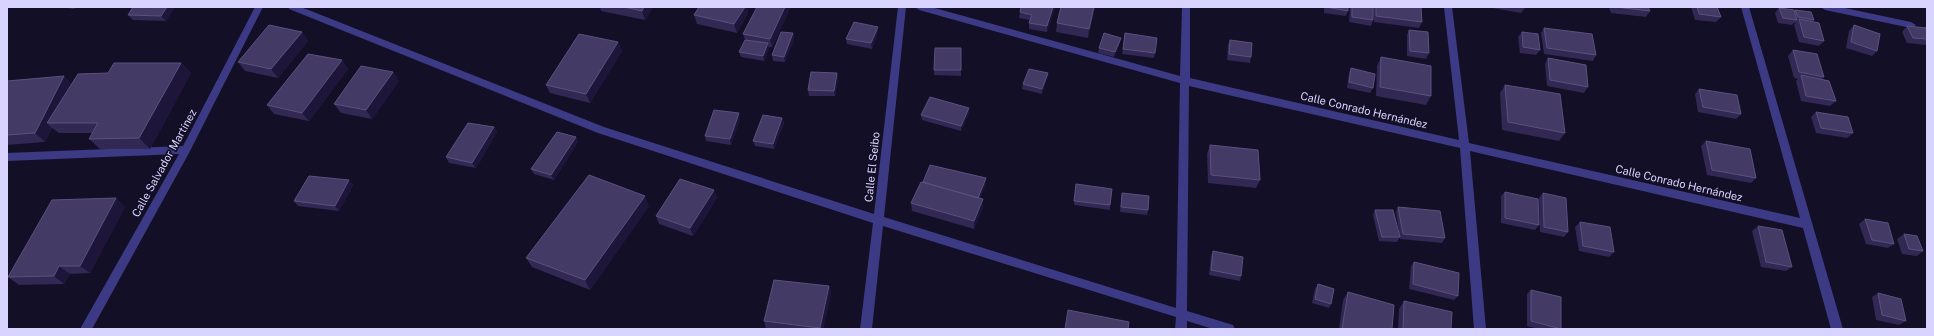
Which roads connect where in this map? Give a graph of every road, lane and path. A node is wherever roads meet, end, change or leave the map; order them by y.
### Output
1 (259, 7) edge
2 (292, 7) edge
3 (902, 7) edge
4 (919, 7) edge
5 (1186, 7) edge
6 (1448, 7) edge
7 (1745, 7) edge
8 (1825, 7) edge
9 (1911, 25) edge
10 (1185, 81) junction
11 (1465, 146) junction
12 (186, 150) junction
13 (7, 157) edge
14 (878, 220) junction
15 (1806, 224) junction
16 (1182, 313) junction
17 (86, 329) edge
18 (866, 329) edge
19 (1181, 329) edge
20 (1229, 329) edge
21 (1480, 329) edge
22 (1837, 329) edge

1 - 12 street, Calle Salvador Martínez
2 - 14 street
3 - 14 street, Calle El Seibo
4 - 10 street, Calle Conrado Hernández
5 - 10 street
6 - 11 street
7 - 15 street
8 - 9 street
10 - 11 street, Calle Conrado Hernández
10 - 16 street
11 - 15 street, Calle Conrado Hernández
11 - 21 street
12 - 13 street
12 - 17 street, Calle Salvador Martínez
14 - 16 street
14 - 18 street, Calle El Seibo
15 - 22 street
16 - 19 street
16 - 20 street

